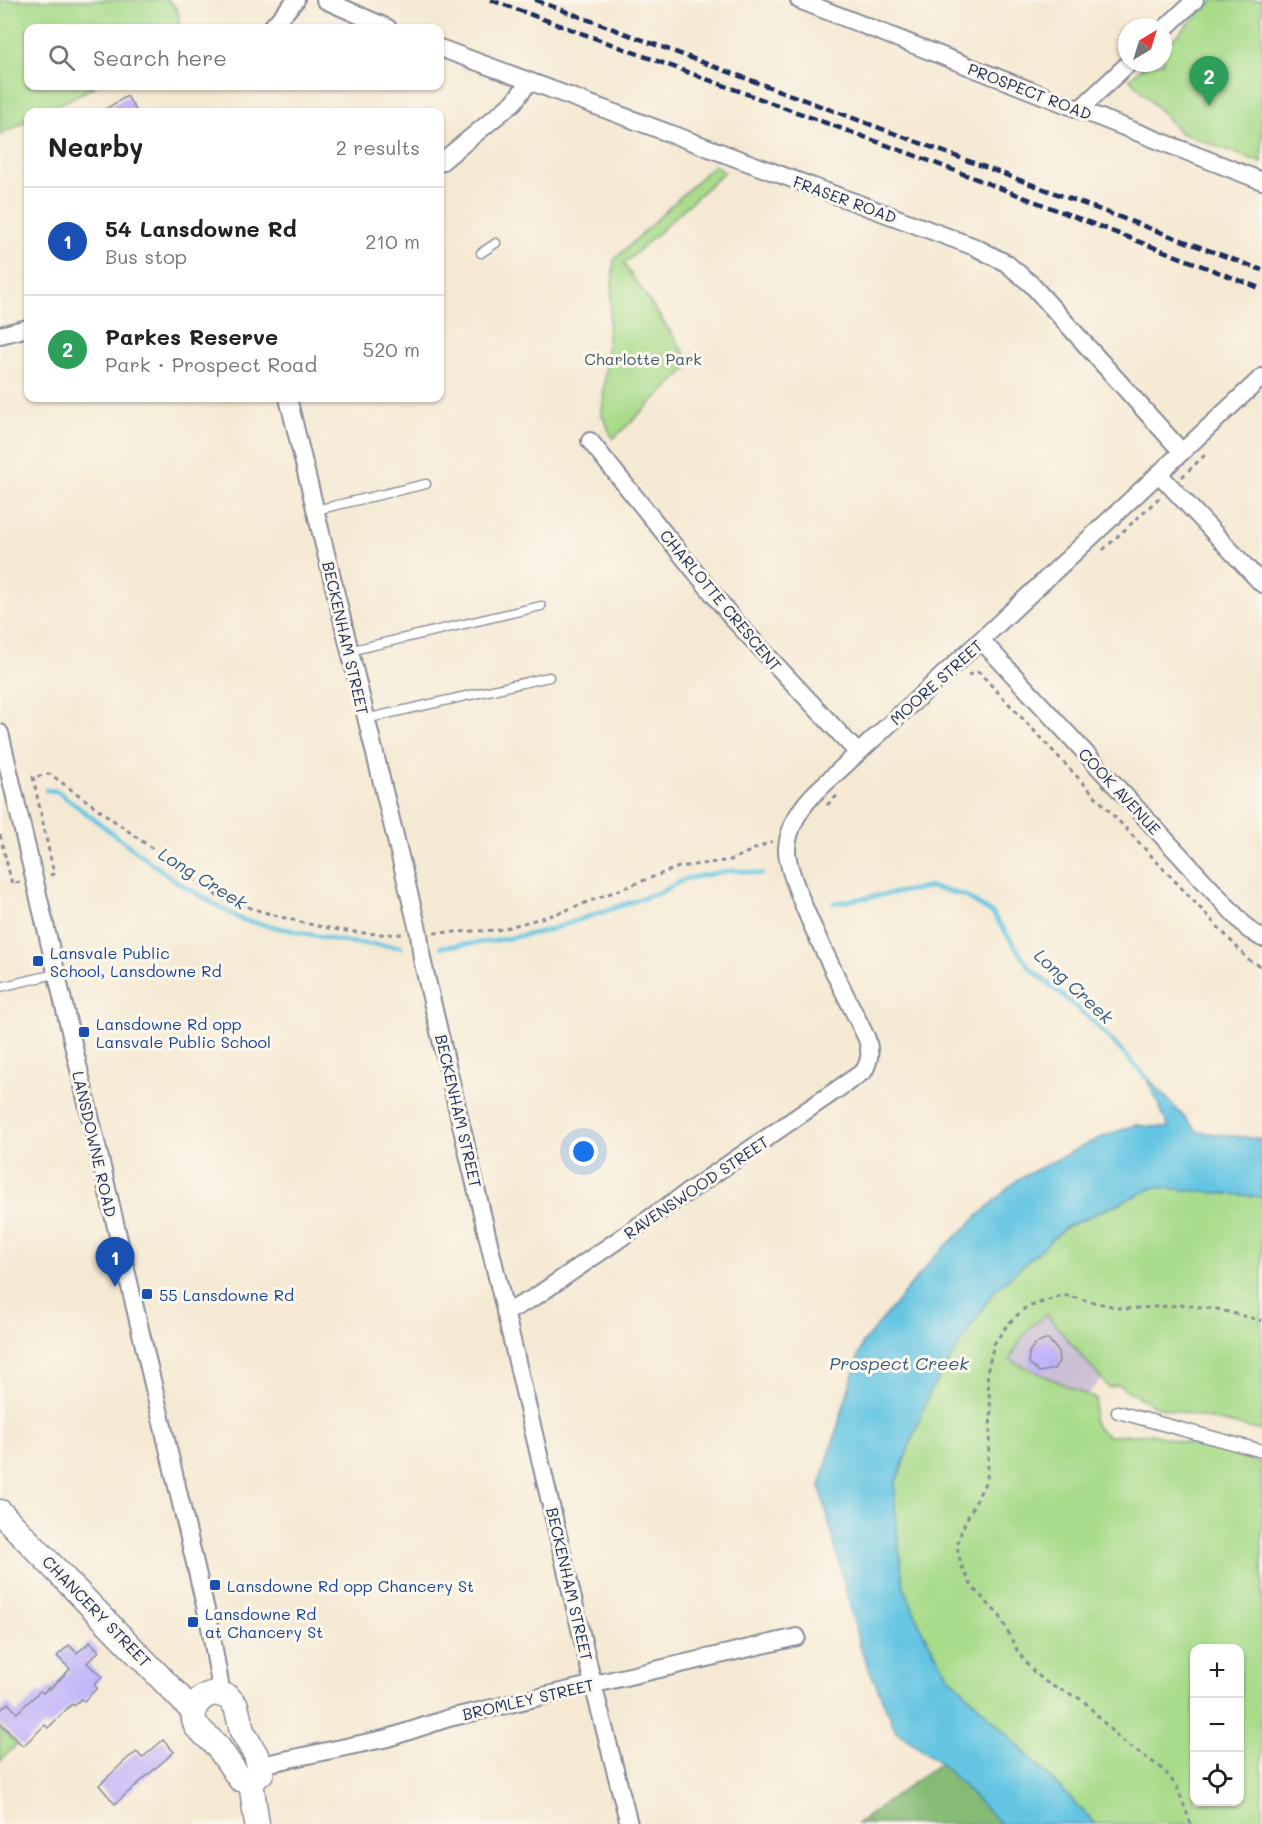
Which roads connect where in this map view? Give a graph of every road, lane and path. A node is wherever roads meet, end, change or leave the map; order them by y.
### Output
1 (296, 0) edge
2 (325, 0) edge
3 (799, 0) edge
4 (1195, 0) edge
5 (1172, 22) edge
6 (275, 24) edge
7 (379, 24) edge
8 (444, 50) edge
9 (1119, 72) edge
10 (528, 83) junction
11 (1079, 110) junction
12 (444, 160) edge
13 (1262, 181) edge
14 (496, 243) dead end
15 (482, 253) dead end
16 (24, 329) edge
17 (0, 335) edge
18 (1262, 377) edge
19 (289, 402) edge
20 (590, 441) dead end
21 (1182, 452) junction
22 (1159, 474) junction
23 (426, 484) dead end
24 (316, 510) junction
25 (1262, 584) edge
26 (541, 606) dead end
27 (981, 640) junction
28 (349, 651) junction
29 (549, 677) dead end
30 (962, 681) dead end
31 (365, 719) junction
32 (0, 733) edge
33 (858, 753) junction
34 (844, 790) dead end
35 (819, 813) dead end
36 (0, 835) edge
37 (775, 840) dead end
38 (54, 874) dead end
39 (12, 884) dead end
40 (435, 933) dead end
41 (396, 934) dead end
42 (1262, 938) edge
43 (1262, 968) edge
44 (55, 974) junction
45 (0, 987) edge
46 (870, 1049) joint
47 (507, 1312) junction
48 (1262, 1321) edge
49 (1118, 1412) dead end
50 (1262, 1451) edge
51 (0, 1512) edge
52 (797, 1637) dead end
53 (593, 1684) junction
54 (222, 1695) junction
55 (193, 1711) junction
56 (256, 1773) junction
57 (257, 1824) edge
58 (628, 1824) edge
59 (1191, 1824) edge

1 - 6 street
2 - 7 street
3 - 11 street, PROSPECT ROAD
4 - 5 street
8 - 10 street, FRASER ROAD
9 - 11 street
10 - 12 street
10 - 21 street, FRASER ROAD
11 - 13 street, PROSPECT ROAD
14 - 15 lane
16 - 17 street
18 - 21 street, MOORE STREET
19 - 24 street, BECKENHAM STREET
20 - 33 street, CHARLOTTE CRESCENT
21 - 22 street, MOORE STREET
22 - 25 street
22 - 27 street, MOORE STREET
23 - 24 lane
24 - 28 street, BECKENHAM STREET
26 - 28 lane
27 - 33 street, MOORE STREET
27 - 42 street, COOK AVENUE
28 - 31 street, BECKENHAM STREET
29 - 31 lane
30 - 43 path
31 - 47 street, BECKENHAM STREET
32 - 44 street, LANSDOWNE ROAD
33 - 46 street, MOORE STREET
34 - 35 path
36 - 39 path
37 - 40 path
38 - 41 path
44 - 45 lane
44 - 54 street, LANSDOWNE ROAD
46 - 47 street, RAVENSWOOD STREET
47 - 53 street, BECKENHAM STREET
48 - 59 path
49 - 50 street
51 - 55 main road, CHANCERY STREET
52 - 53 street, BROMLEY STREET
53 - 56 street, BROMLEY STREET
53 - 58 street, BECKENHAM STREET
54 - 55 main road
54 - 56 main road
55 - 56 main road, CHANCERY STREET
56 - 57 main road

